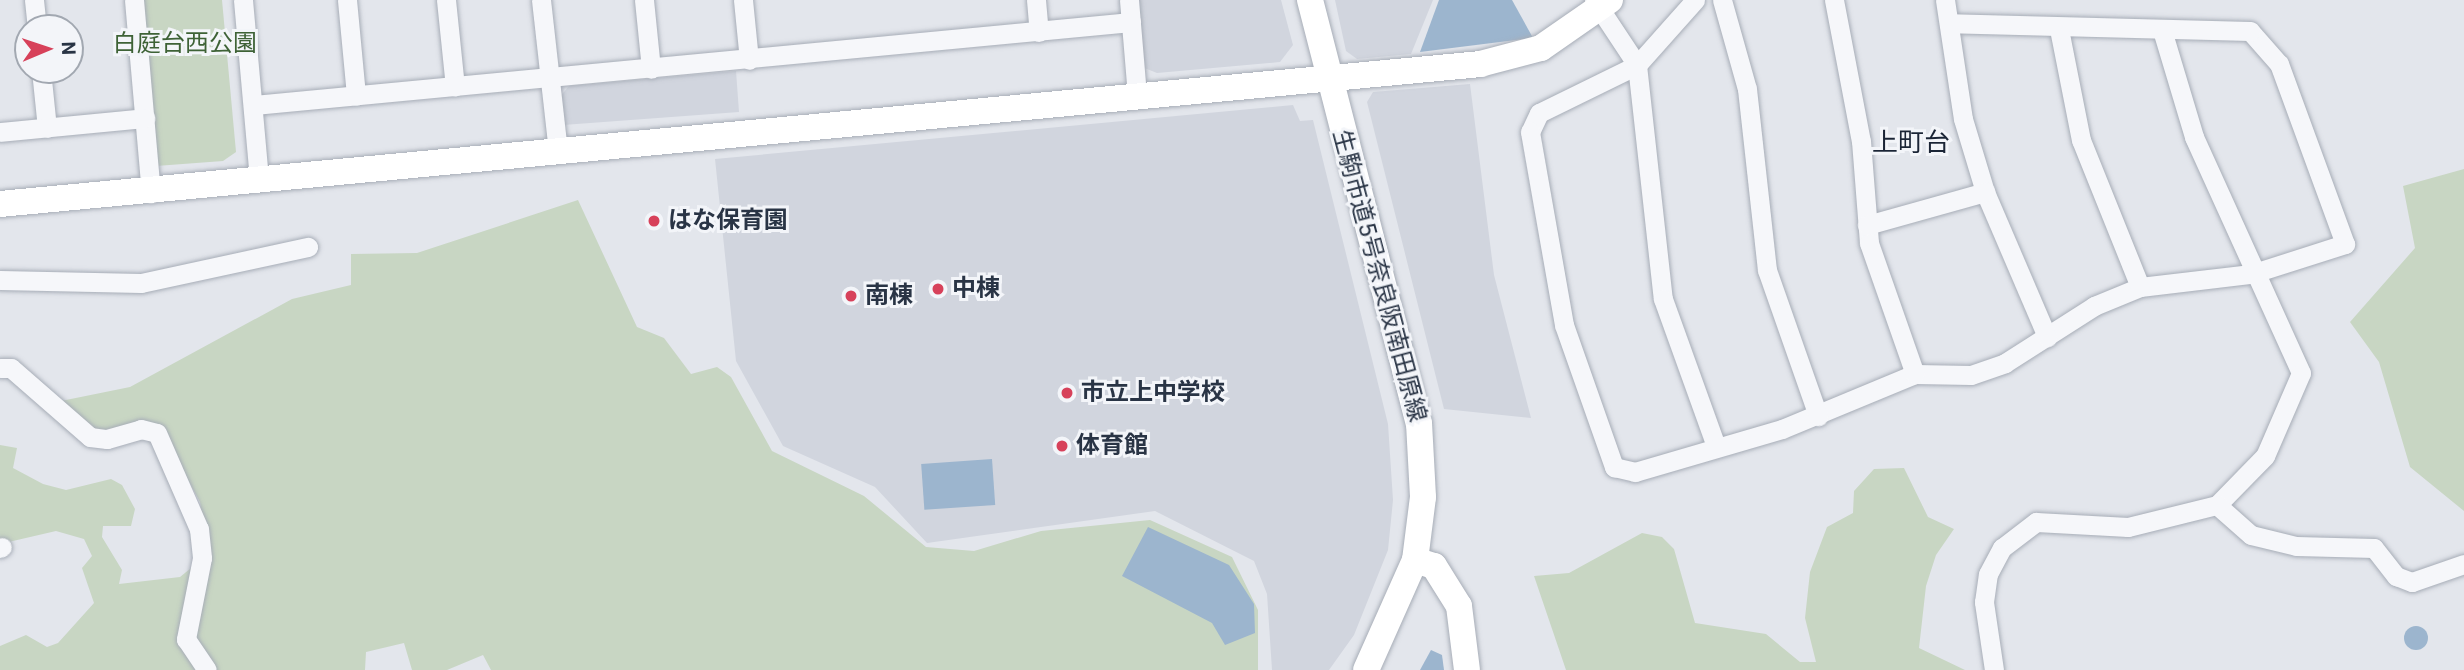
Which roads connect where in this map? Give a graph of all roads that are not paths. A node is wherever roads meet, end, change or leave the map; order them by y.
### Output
1 (134, 0) edge
2 (243, 0) edge
3 (347, 0) edge
4 (446, 0) edge
5 (541, 0) edge
6 (644, 0) edge
7 (743, 0) edge
8 (1036, 0) edge
9 (1129, 0) edge
10 (1310, 0) edge
11 (1695, 0) edge
12 (1722, 0) edge
13 (1834, 0) edge
14 (1945, 0) edge
15 (1602, 3) edge
16 (1130, 22) junction
17 (1951, 23) junction
18 (2059, 29) junction
19 (2162, 30) junction
20 (1039, 32) junction
21 (749, 60) junction
22 (1637, 65) junction
23 (651, 69) junction
24 (1328, 76) junction
25 (550, 78) junction
26 (42, 84) edge
27 (455, 87) junction
28 (356, 96) junction
29 (1138, 96) junction
30 (254, 105) junction
31 (145, 118) junction
32 (47, 128) junction
33 (0, 132) edge
34 (558, 151) junction
35 (259, 181) junction
36 (1985, 192) junction
37 (151, 194) junction
38 (0, 204) edge
39 (1867, 225) junction
40 (308, 247) dead end
41 (2251, 274) junction
42 (0, 280) edge
43 (2140, 287) junction
44 (2047, 337) junction
45 (0, 368) edge
46 (1915, 374) junction
47 (1818, 416) junction
48 (1716, 446) junction
49 (2217, 505) junction
50 (1415, 560) junction
51 (2464, 564) edge
52 (206, 670) edge
53 (1366, 670) edge
54 (1467, 670) edge
55 (1994, 670) edge

1 - 31 street
2 - 30 street
3 - 28 street
4 - 27 street
5 - 25 street
6 - 23 street
7 - 21 street
8 - 20 street
9 - 16 street
10 - 24 street, 生駒市道5号奈良阪南田原線
11 - 22 street
12 - 47 street
13 - 39 street
14 - 17 street
15 - 22 street
15 - 24 street
16 - 20 street
16 - 29 street
17 - 18 street
17 - 36 street
18 - 19 street
18 - 43 street
19 - 41 street
19 - 41 street
20 - 21 street
21 - 23 street
22 - 48 street
22 - 48 street
23 - 25 street
24 - 29 street
24 - 50 street, 生駒市道5号奈良阪南田原線
25 - 27 street
25 - 34 street
26 - 32 street
27 - 28 street
28 - 30 street
29 - 34 street
30 - 35 street
31 - 32 street
31 - 37 street
32 - 33 street
34 - 35 street
35 - 37 street
36 - 39 street
36 - 44 street
37 - 38 street
39 - 46 street
40 - 42 street
41 - 43 street
41 - 49 street
43 - 44 street
44 - 46 street
45 - 52 street
46 - 47 street
47 - 48 street
49 - 51 street
49 - 55 street
50 - 53 street, 生駒市道5号奈良阪南田原線
50 - 54 street

